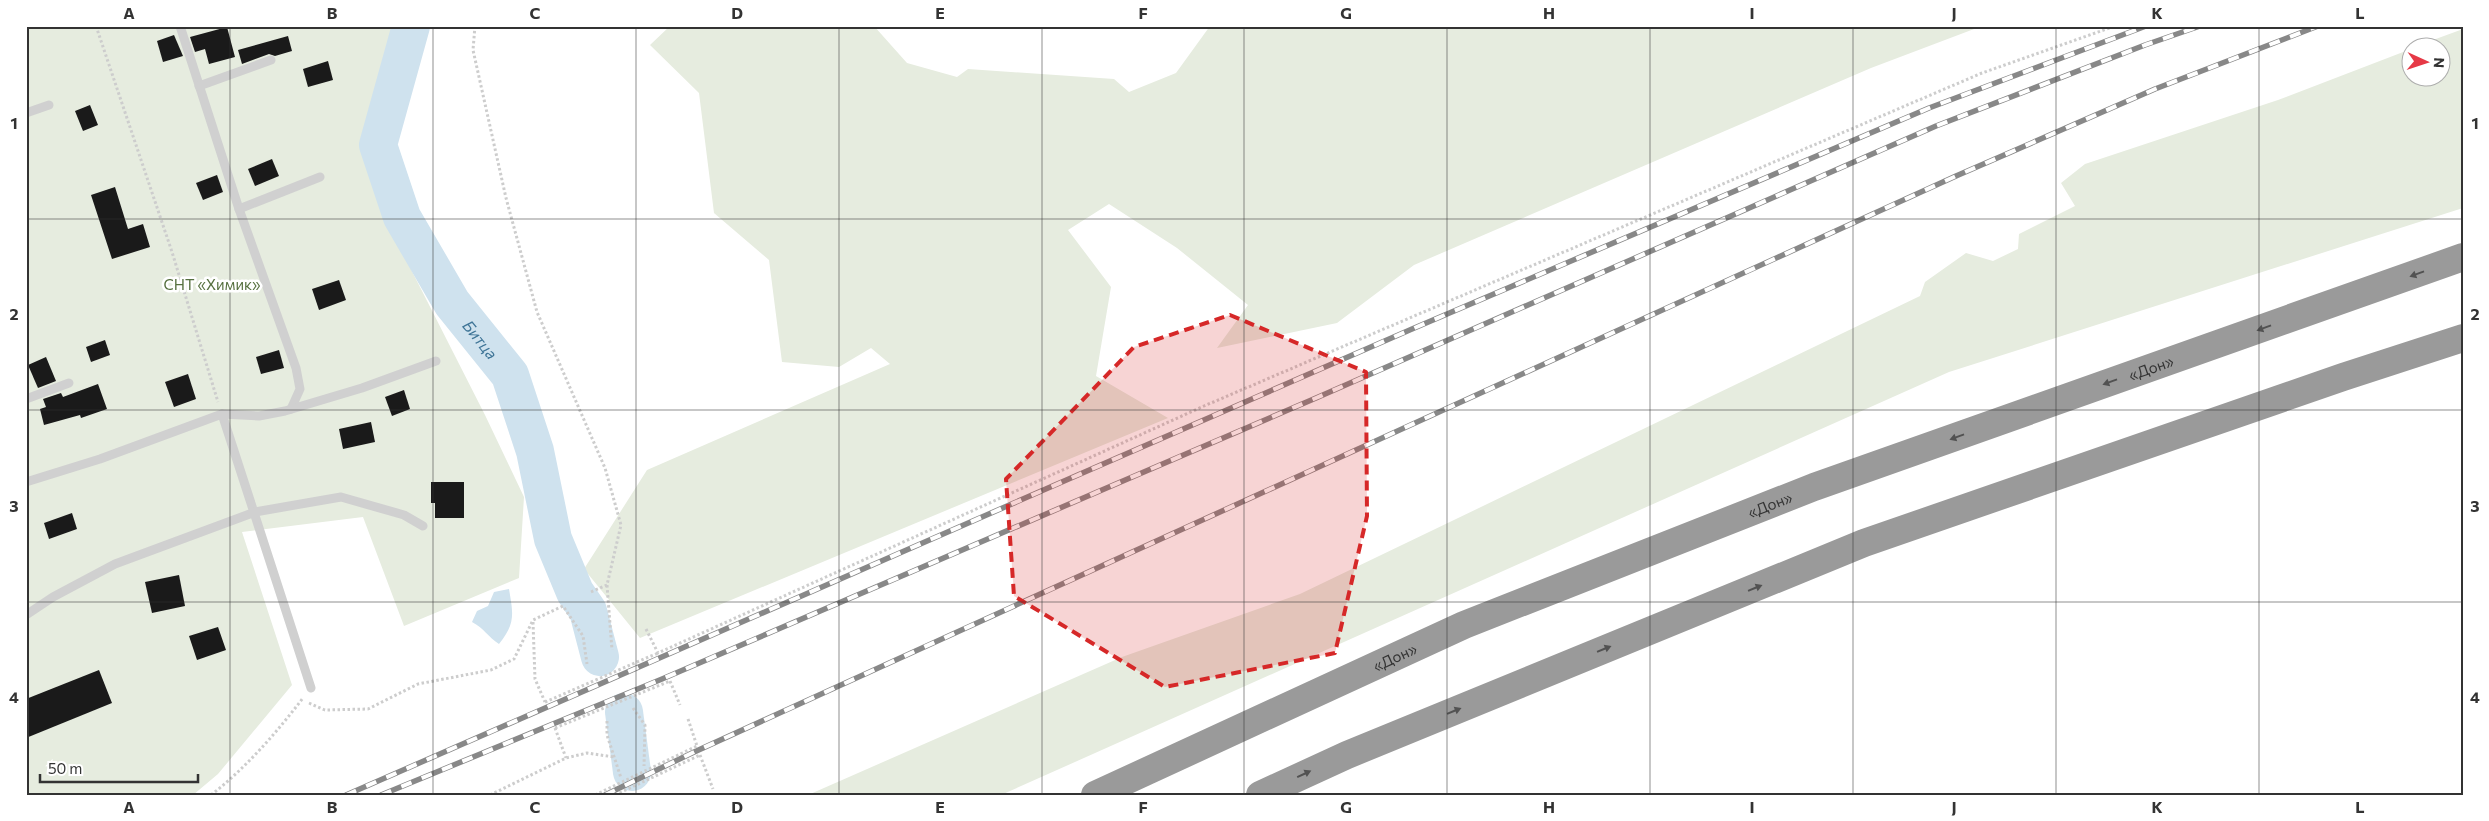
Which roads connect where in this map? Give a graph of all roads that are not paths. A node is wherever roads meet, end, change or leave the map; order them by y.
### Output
1 (180, 26) edge
2 (271, 60) dead end
3 (199, 86) junction
4 (49, 105) dead end
5 (26, 113) edge
6 (320, 177) dead end
7 (239, 209) junction
8 (2463, 257) edge
9 (2463, 338) edge
10 (436, 361) dead end
11 (70, 383) dead end
12 (26, 399) edge
13 (291, 409) junction
14 (222, 414) junction
15 (26, 482) edge
16 (256, 512) junction
17 (423, 526) dead end
18 (26, 615) edge
19 (311, 688) road end
20 (1095, 795) edge
21 (1260, 795) edge

1 - 3 lane
2 - 3 lane
3 - 7 lane
4 - 5 lane
6 - 7 lane
7 - 13 lane
8 -> 20 highway, «Дон»
21 -> 9 highway
10 - 13 lane
11 - 12 lane
13 - 14 lane
14 - 15 lane
14 - 16 lane
16 - 17 lane
16 - 18 lane
16 - 19 lane

